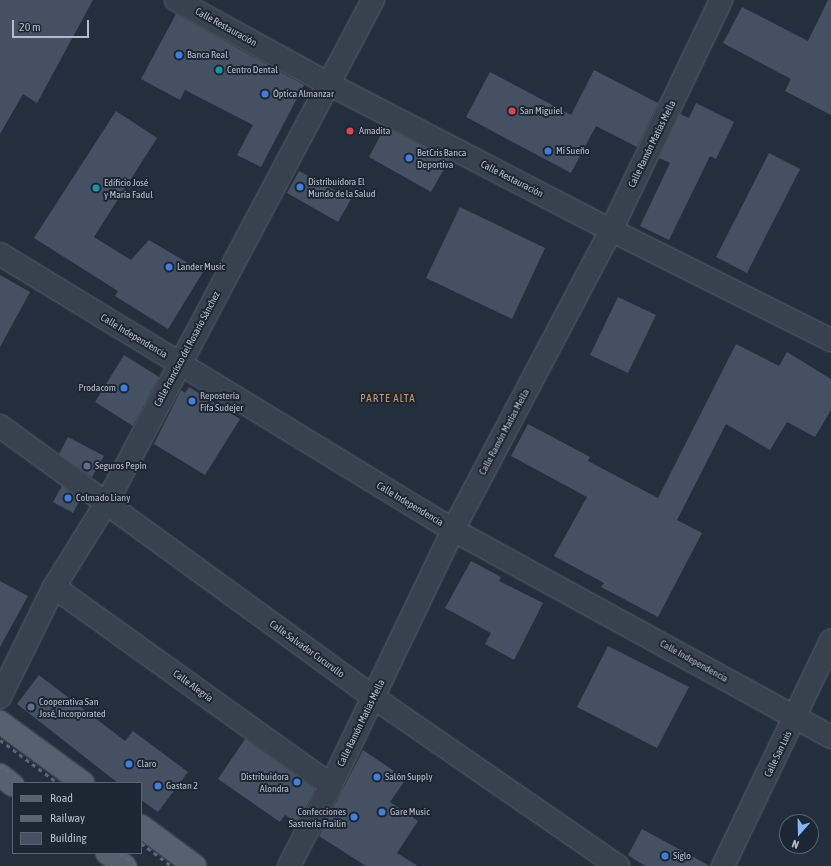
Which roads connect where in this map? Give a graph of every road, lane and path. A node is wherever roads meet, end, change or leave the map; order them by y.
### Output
1 (176, 0) edge
2 (374, 0) edge
3 (721, 0) edge
4 (329, 84) junction
5 (610, 230) junction
6 (0, 254) edge
7 (831, 340) edge
8 (179, 363) junction
9 (0, 426) edge
10 (107, 502) junction
11 (453, 530) junction
12 (54, 587) junction
13 (831, 641) edge
14 (0, 697) edge
15 (373, 697) junction
16 (796, 717) junction
17 (0, 722) edge
18 (831, 737) edge
19 (0, 775) edge
20 (82, 782) edge
21 (12, 784) edge
22 (331, 785) junction
23 (142, 827) edge
24 (108, 854) edge
25 (125, 866) edge
26 (195, 866) edge
27 (289, 866) edge
28 (618, 866) edge
29 (723, 866) edge

1 - 4 street, Calle Restauración
2 - 4 street, Calle Francisco del Rosario Sánchez
3 - 5 street, Calle Ramón Matías Mella
4 - 5 street, Calle Restauración
4 - 8 street, Calle Francisco del Rosario Sánchez
5 - 7 street, Calle Restauración
5 - 11 street, Calle Ramón Matías Mella
6 - 8 street, Calle Independencia
8 - 10 street, Calle Francisco del Rosario Sánchez
8 - 11 street, Calle Independencia
9 - 10 street, Calle Salvador Cucurullo
10 - 12 street, Calle Francisco del Rosario Sánchez
10 - 15 street, Calle Salvador Cucurullo
11 - 15 street, Calle Ramón Matías Mella
11 - 16 street, Calle Independencia
12 - 14 street, Calle Francisco del Rosario Sánchez
12 - 22 street, Calle Alegría
13 - 16 street, Calle San Luis
15 - 22 street, Calle Ramón Matías Mella
15 - 28 street, Calle Salvador Cucurullo
16 - 18 street, Calle Independencia
16 - 29 street, Calle San Luis
17 - 20 main road
19 - 21 main road
22 - 27 street, Calle Ramón Matías Mella
23 - 26 main road
24 - 25 main road

